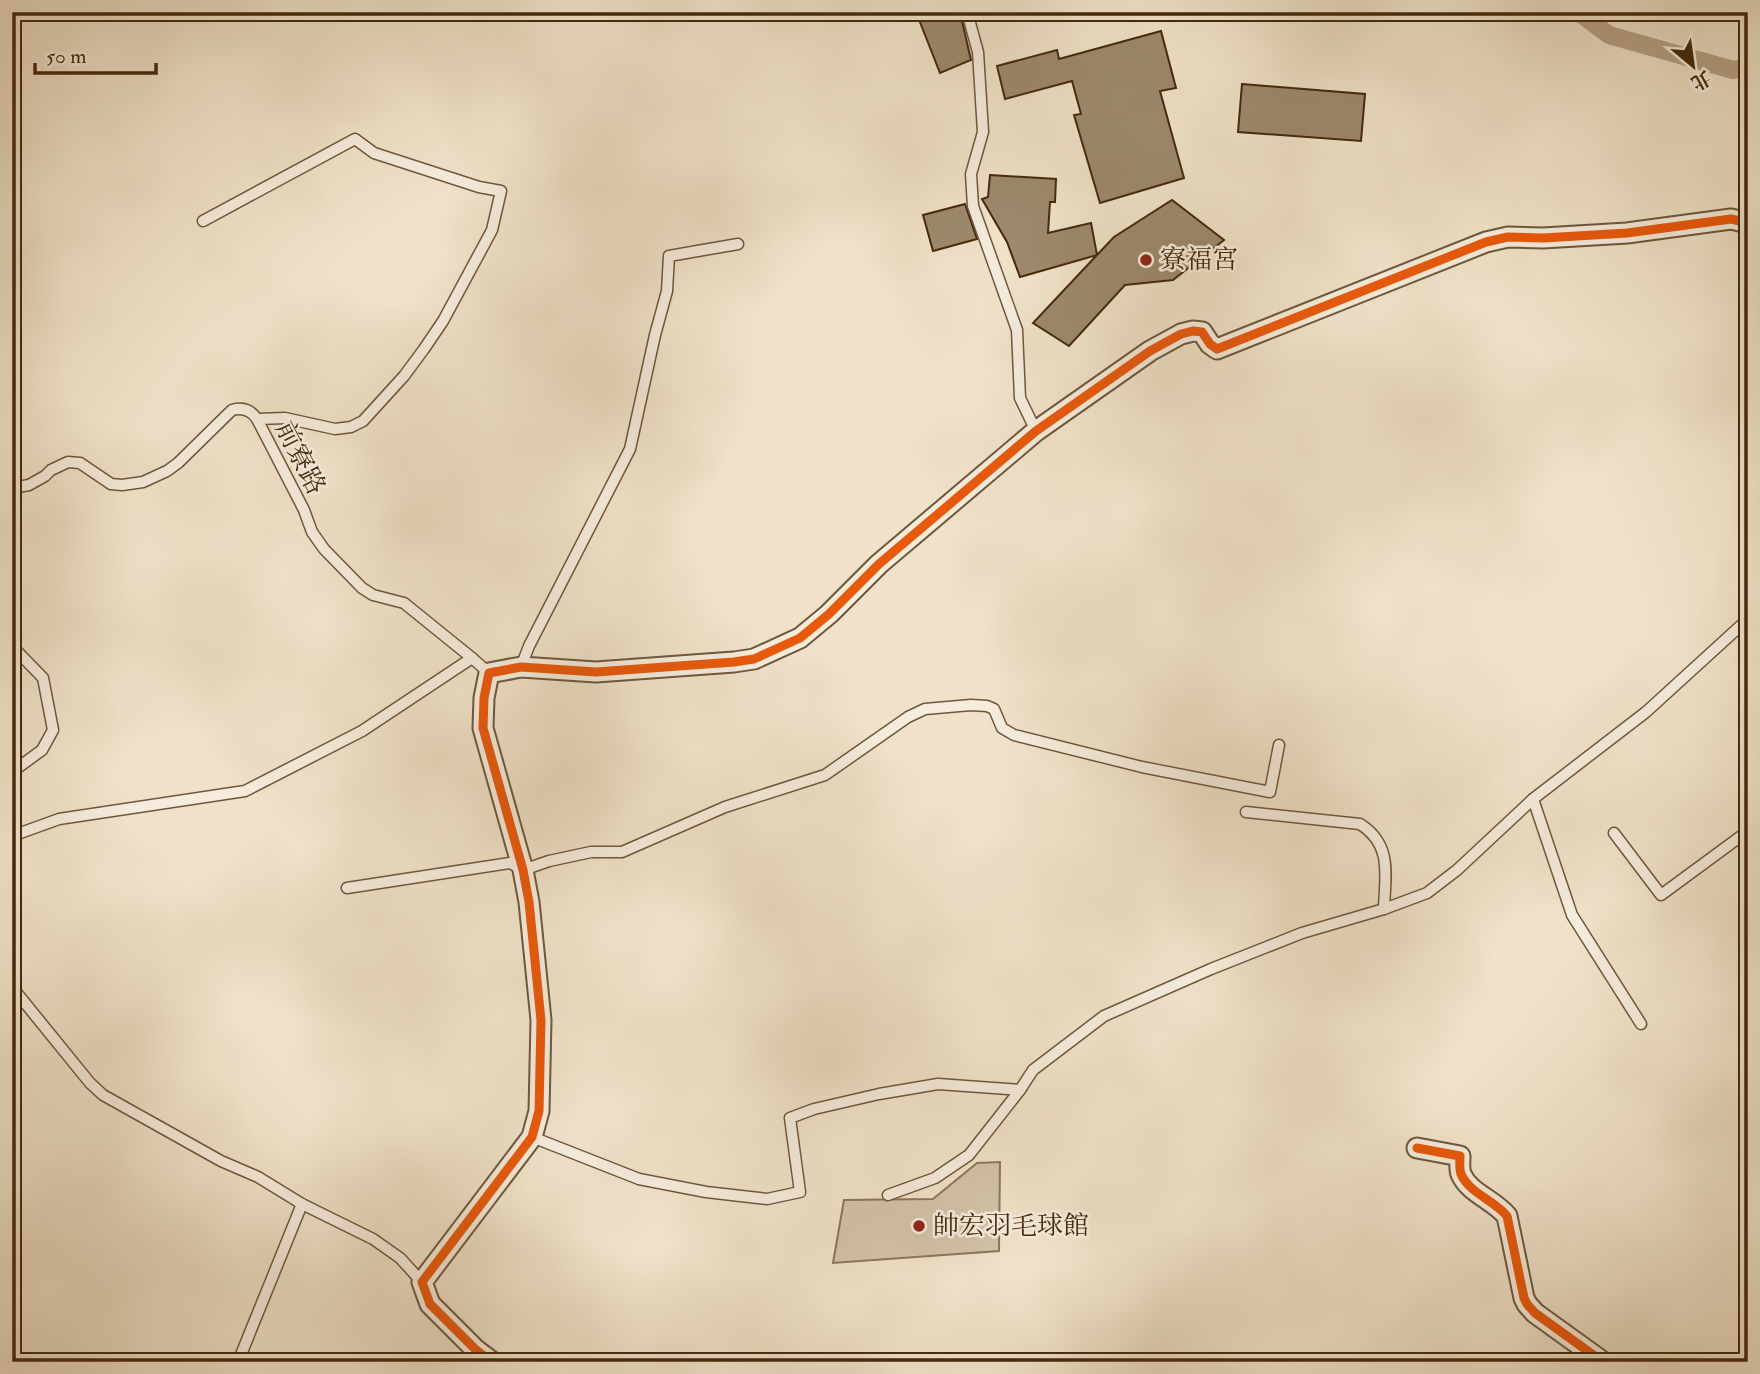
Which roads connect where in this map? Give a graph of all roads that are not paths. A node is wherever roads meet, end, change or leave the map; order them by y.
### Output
1 (967, 12) edge
2 (203, 221) dead end
3 (1748, 223) edge
4 (738, 244) dead end
5 (257, 419) junction
6 (1036, 430) junction
7 (12, 488) edge
8 (1748, 619) edge
9 (12, 646) edge
10 (472, 658) junction
11 (521, 667) junction
12 (489, 673) junction
13 (1279, 745) dead end
14 (12, 772) edge
15 (1533, 799) junction
16 (1247, 812) dead end
17 (1748, 831) edge
18 (1614, 833) dead end
19 (12, 836) edge
20 (523, 870) junction
21 (347, 888) dead end
22 (1384, 909) junction
23 (12, 987) edge
24 (1641, 1024) dead end
25 (1020, 1090) junction
26 (532, 1137) junction
27 (1416, 1148) dead end
28 (888, 1195) dead end
29 (302, 1204) junction
30 (422, 1282) junction
31 (238, 1362) edge
32 (492, 1362) edge
33 (1603, 1362) edge

1 - 6 lane
2 - 5 lane
3 - 6 street
4 - 11 lane
5 - 7 lane, 前寮路
5 - 10 lane, 前寮路
6 - 11 street
8 - 15 lane
9 - 14 lane
10 - 12 lane, 前寮路
10 - 19 lane
11 - 12 street
12 - 20 street
13 - 20 lane
15 - 22 lane
15 - 24 lane
16 - 22 lane
17 - 18 lane
20 - 21 lane
20 - 26 street
22 - 25 lane
23 - 29 lane
25 - 26 lane
25 - 28 lane
26 - 30 street
27 - 33 street
29 - 30 lane
29 - 31 lane
30 - 32 street

